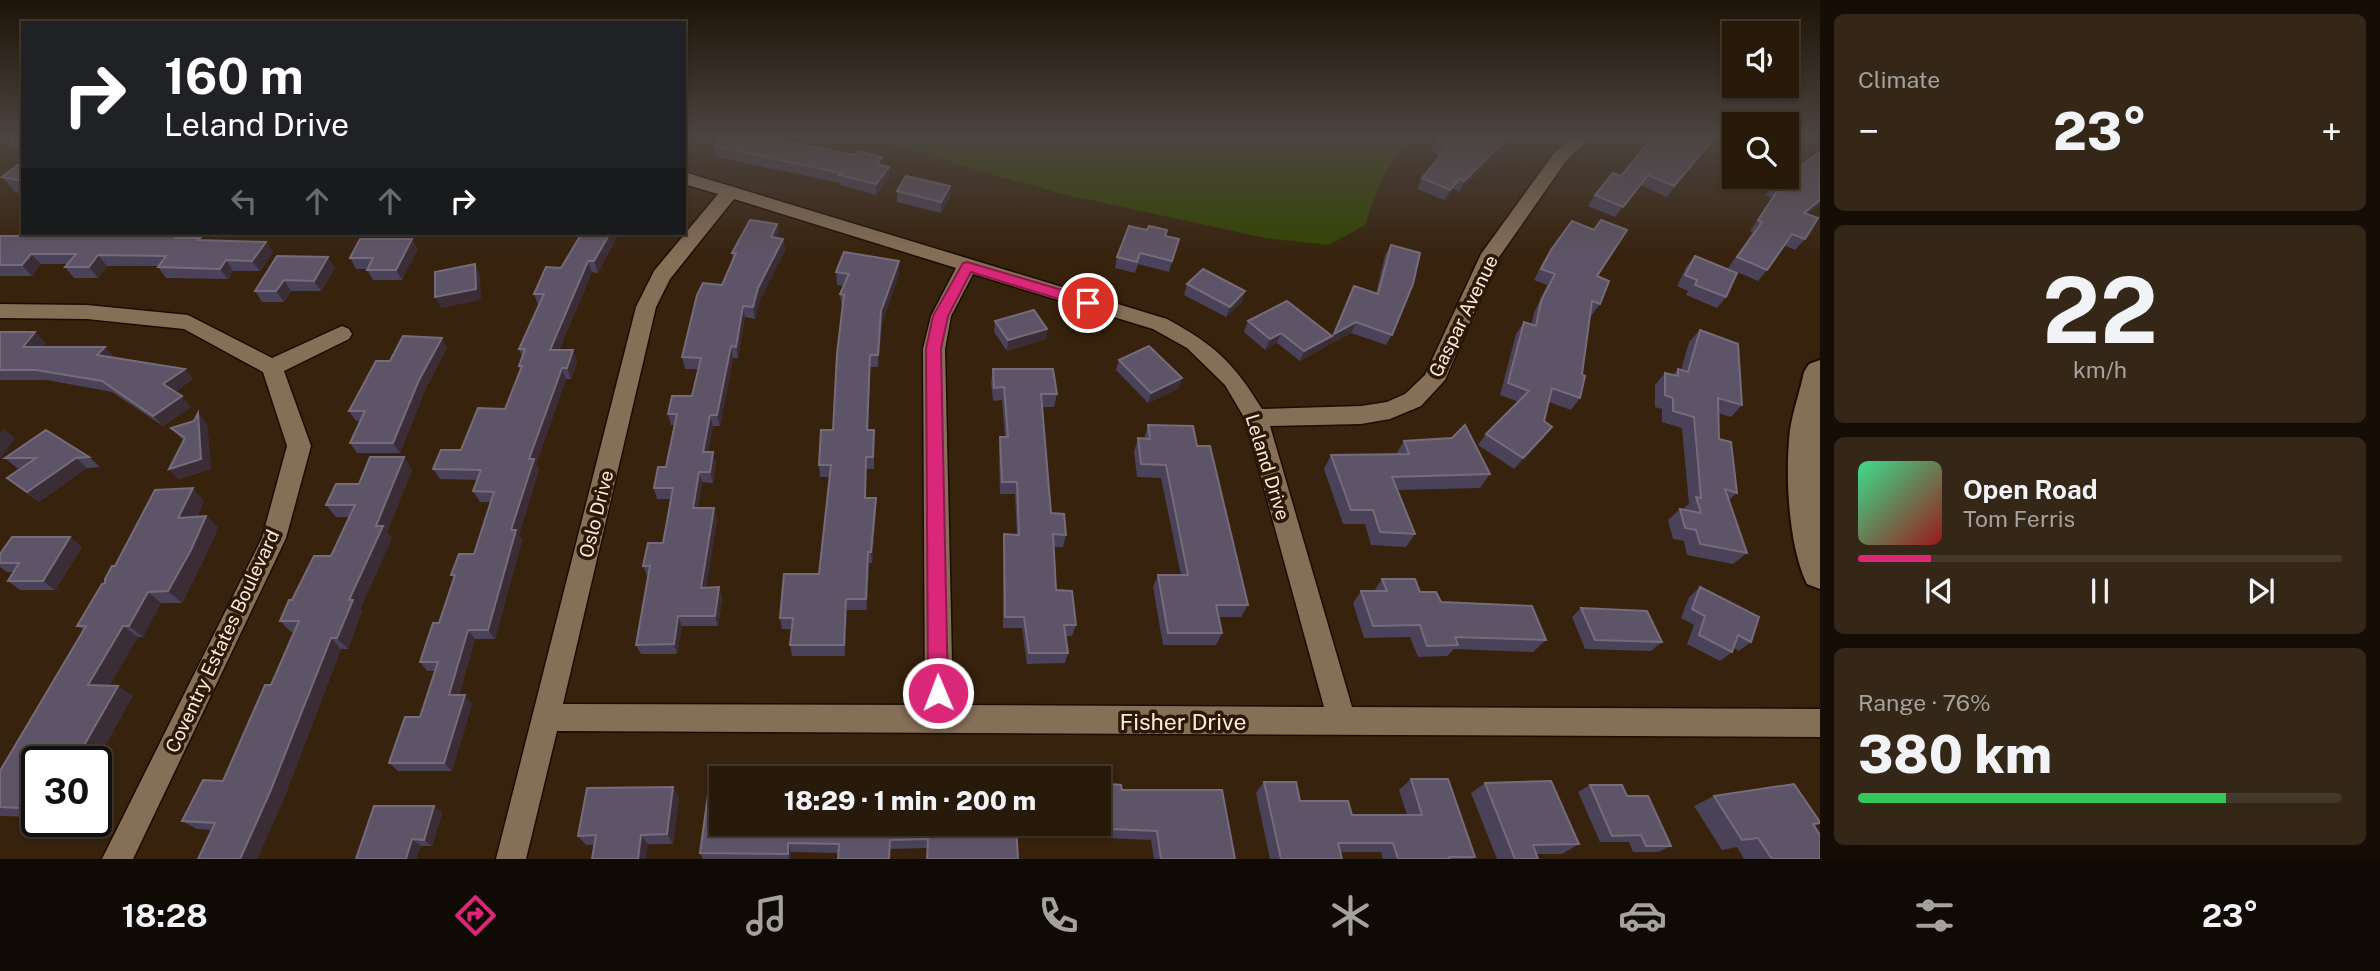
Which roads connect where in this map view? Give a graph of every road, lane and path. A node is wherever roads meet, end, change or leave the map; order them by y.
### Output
1 (1546, 177) edge
2 (686, 179) edge
3 (729, 193) junction
4 (967, 267) junction
5 (0, 311) edge
6 (342, 334) dead end
7 (272, 367) junction
8 (1820, 372) edge
9 (1256, 418) junction
10 (1820, 573) edge
11 (547, 717) junction
12 (939, 720) junction
13 (1342, 722) junction
14 (1820, 723) edge
15 (117, 859) edge
16 (511, 859) edge

1 - 9 street, Gaspar Avenue
2 - 3 street, Leland Drive
3 - 4 street, Leland Drive
3 - 11 street, Oslo Drive
4 - 9 street, Leland Drive
4 - 12 street
5 - 7 street
6 - 7 street
7 - 15 street, Coventry Estates Boulevard
8 - 10 main road
9 - 13 street, Leland Drive
11 - 12 street, Fisher Drive
11 - 16 street, Oslo Drive
12 - 13 street, Fisher Drive
13 - 14 street, Fisher Drive

